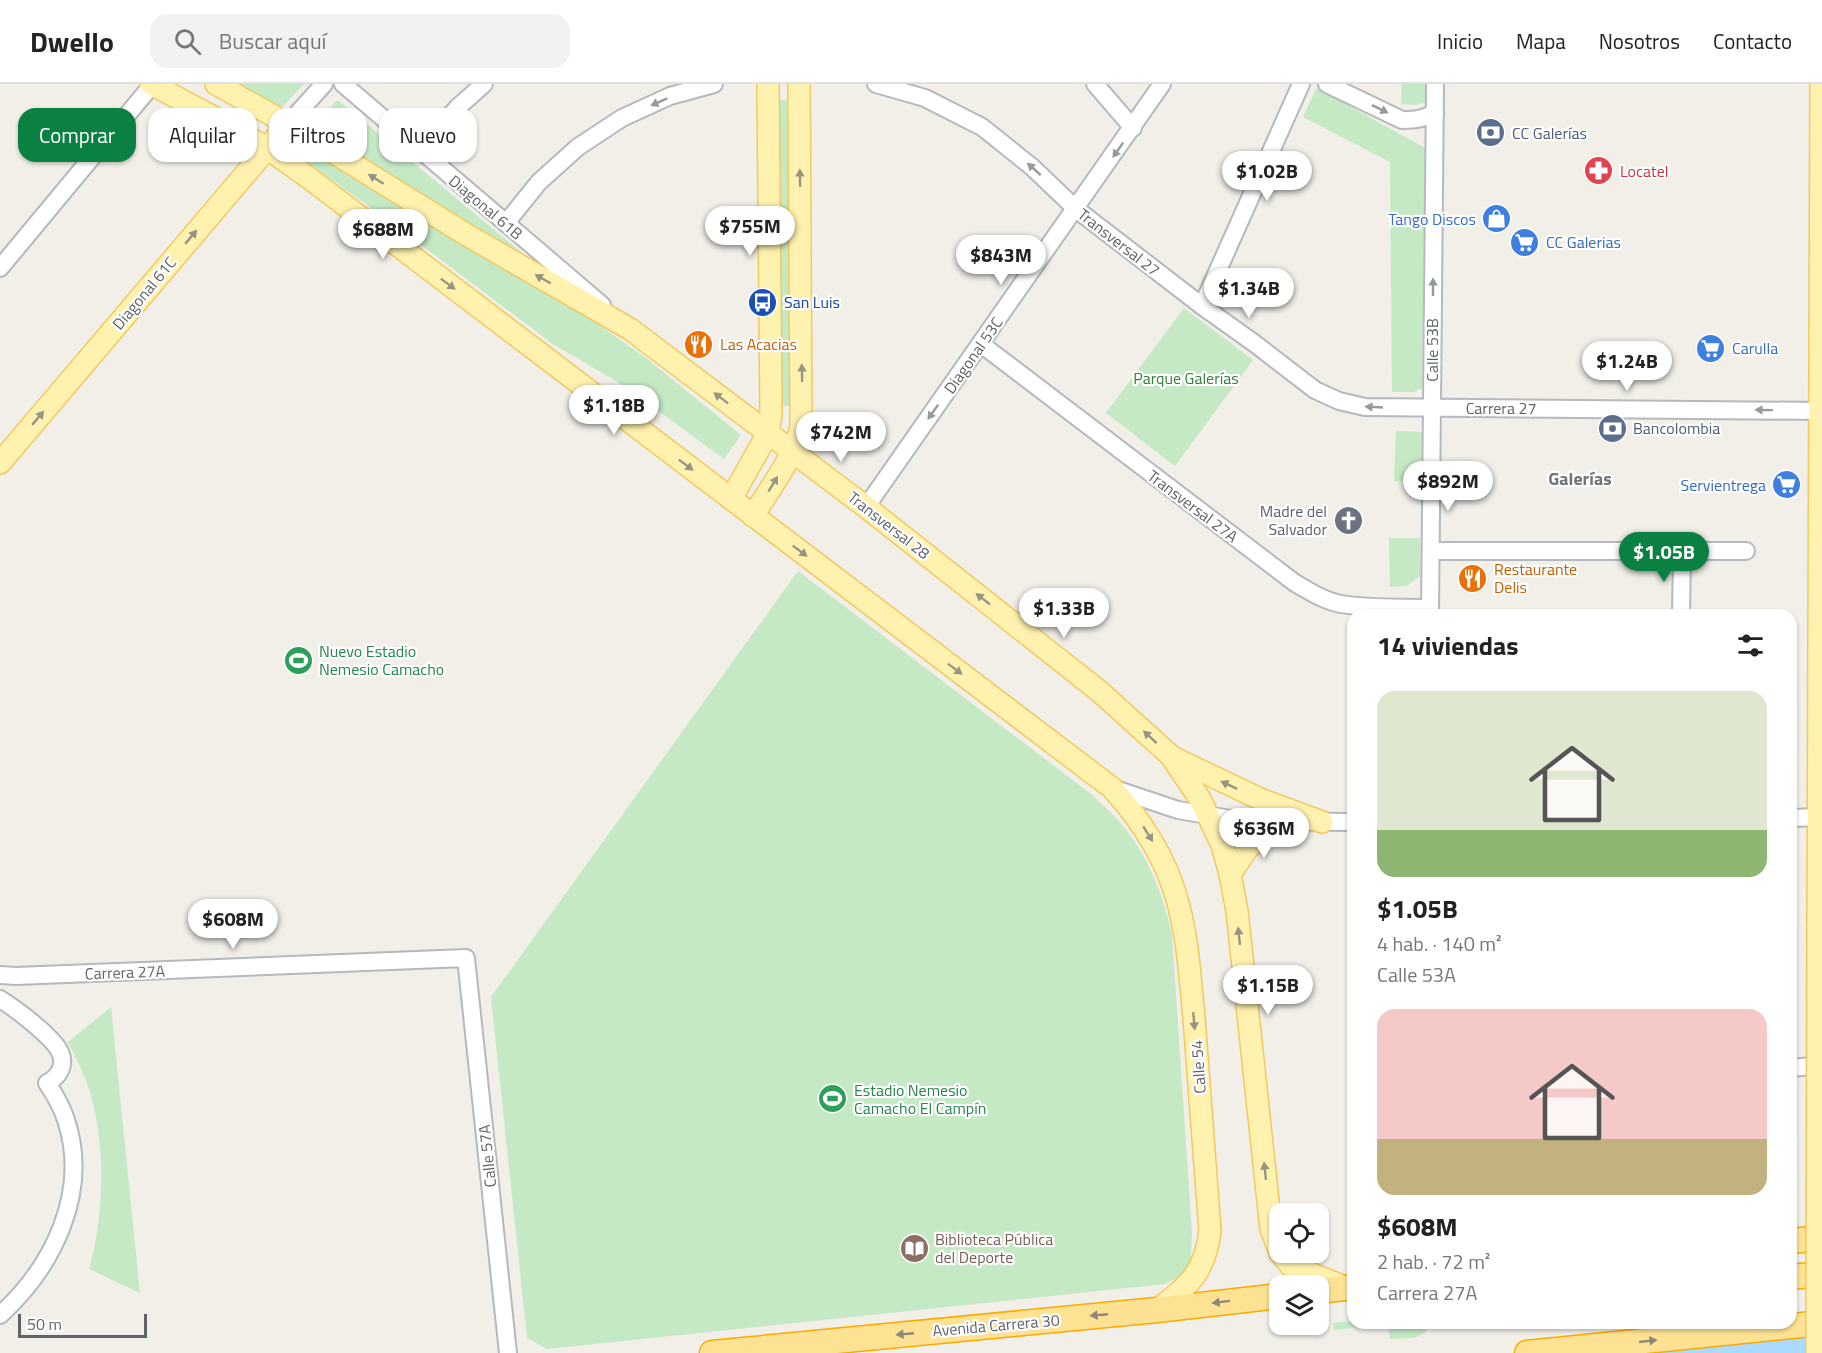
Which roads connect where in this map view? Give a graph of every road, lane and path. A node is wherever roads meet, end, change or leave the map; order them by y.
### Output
1 (152, 84) edge
2 (216, 84) edge
3 (324, 84) edge
4 (343, 84) edge
5 (484, 84) edge
6 (714, 84) edge
7 (768, 84) edge
8 (799, 84) edge
9 (876, 84) edge
10 (1095, 84) edge
11 (1162, 84) edge
12 (1301, 84) edge
13 (1327, 84) edge
14 (1435, 84) edge
15 (1821, 84) edge
16 (302, 108) edge
17 (457, 108) edge
18 (269, 113) edge
19 (1434, 113) junction
20 (379, 115) edge
21 (1133, 128) junction
22 (269, 146) edge
23 (267, 148) junction
24 (349, 162) edge
25 (433, 162) edge
26 (1076, 209) junction
27 (506, 223) junction
28 (0, 268) edge
29 (1202, 306) junction
30 (630, 330) junction
31 (981, 344) junction
32 (1432, 408) junction
33 (1821, 411) edge
34 (768, 433) junction
35 (792, 451) junction
36 (0, 463) edge
37 (731, 499) junction
38 (866, 507) junction
39 (753, 516) junction
40 (1431, 551) junction
41 (1682, 551) junction
42 (1746, 551) dead end
43 (1404, 609) edge
44 (1430, 609) edge
45 (1681, 609) edge
46 (1171, 756) junction
47 (1112, 788) junction
48 (1209, 817) junction
49 (1819, 817) junction
50 (1797, 818) edge
51 (1273, 822) junction
52 (1322, 822) junction
53 (1347, 822) edge
54 (1230, 874) junction
55 (466, 958) joint
56 (0, 975) edge
57 (0, 999) edge
58 (1822, 1065) edge
59 (1797, 1067) edge
60 (1269, 1203) edge
61 (1822, 1238) edge
62 (1797, 1240) edge
63 (1288, 1263) edge
64 (1822, 1274) edge
65 (1797, 1276) edge
66 (1347, 1286) edge
67 (1347, 1288) edge
68 (1329, 1290) edge
69 (1269, 1297) edge
70 (1157, 1310) junction
71 (0, 1315) edge
72 (1822, 1323) edge
73 (1797, 1326) edge
74 (1763, 1329) edge
75 (508, 1353) edge
76 (712, 1353) edge
77 (1527, 1353) edge
78 (1816, 1353) edge

1 - 23 main road
1 - 28 street
2 - 18 main road, Transversal 28
3 - 16 street
4 - 20 street, Diagonal 61B
5 - 17 street
6 -> 27 street
7 - 34 main road
35 -> 8 main road
26 -> 9 street, Transversal 27
10 - 21 street
11 - 21 street, Diagonal 53C
12 - 29 street
13 -> 19 street
14 - 19 street, Calle 53B
15 - 33 main road
32 -> 19 street, Calle 53B
21 -> 26 street, Diagonal 53C
22 - 23 main road, Diagonal 61C
36 -> 23 main road, Diagonal 61C
23 -> 37 main road
30 -> 24 main road, Transversal 28
25 - 27 street, Diagonal 61B
26 - 29 street, Transversal 27
26 - 31 street, Diagonal 53C
27 - 30 street, Diagonal 61B
32 -> 29 street, Transversal 27
34 -> 30 main road, Transversal 28
31 -> 38 street, Diagonal 53C
31 - 43 street, Transversal 27A
33 -> 32 street, Carrera 27
32 - 40 street, Calle 53B
33 - 49 main road
34 - 35 main road, Transversal 28
34 - 37 main road
35 - 38 main road, Transversal 28
39 -> 35 main road
37 - 39 main road
46 -> 38 main road, Transversal 28
39 -> 47 main road
40 - 41 street
40 - 44 street, Calle 53B
41 - 42 street
41 - 45 street
46 - 48 main road, Transversal 28
52 -> 46 main road
47 - 48 street
47 -> 70 main road, Calle 54
48 - 51 street
48 - 54 main road
49 - 50 street
49 - 78 main road, bridge
51 - 52 street
51 - 54 main road
52 - 53 street
60 -> 54 main road
55 - 56 street, Carrera 27A
55 - 75 street, Calle 57A
57 - 71 street
58 - 59 street
61 - 62 highway
63 - 66 main road
64 - 65 highway
67 - 68 highway
69 -> 70 highway, Avenida Carrera 30
70 -> 76 highway, Avenida Carrera 30
73 -> 72 highway
77 -> 74 highway

